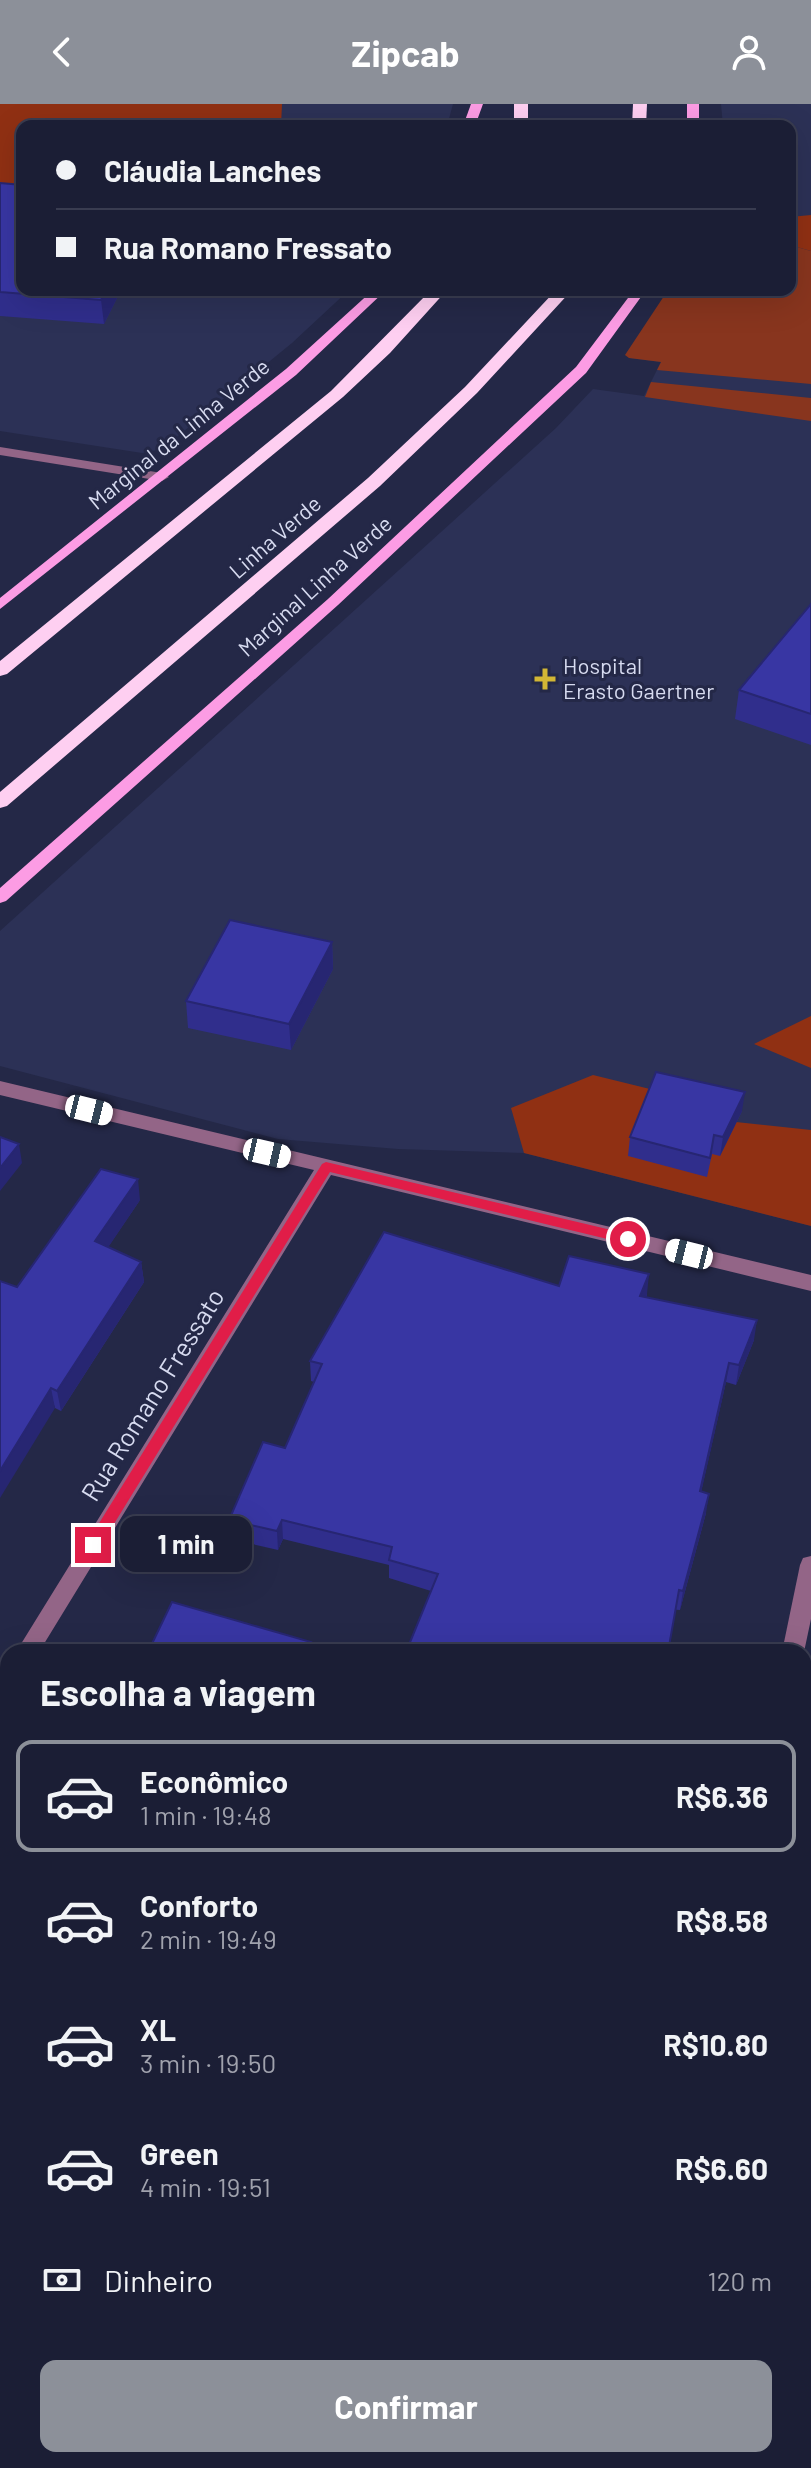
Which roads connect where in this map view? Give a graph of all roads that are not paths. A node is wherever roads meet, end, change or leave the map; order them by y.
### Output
1 (374, 296) edge
2 (434, 296) edge
3 (558, 296) edge
4 (636, 296) edge
5 (0, 451) edge
6 (162, 477) junction
7 (0, 605) edge
8 (0, 670) edge
9 (0, 802) edge
10 (0, 897) edge
11 (0, 1088) edge
12 (326, 1167) junction
13 (811, 1283) edge
14 (811, 1565) edge
15 (32, 1644) edge
16 (795, 1644) edge

1 - 6 main road, Marginal da Linha Verde
2 - 8 highway
3 - 9 highway, Linha Verde
4 - 10 main road, Marginal Linha Verde
5 - 6 street
6 - 7 main road, Marginal da Linha Verde
11 - 12 street
12 - 13 street
12 - 15 street, Rua Romano Fressato
14 - 16 street

